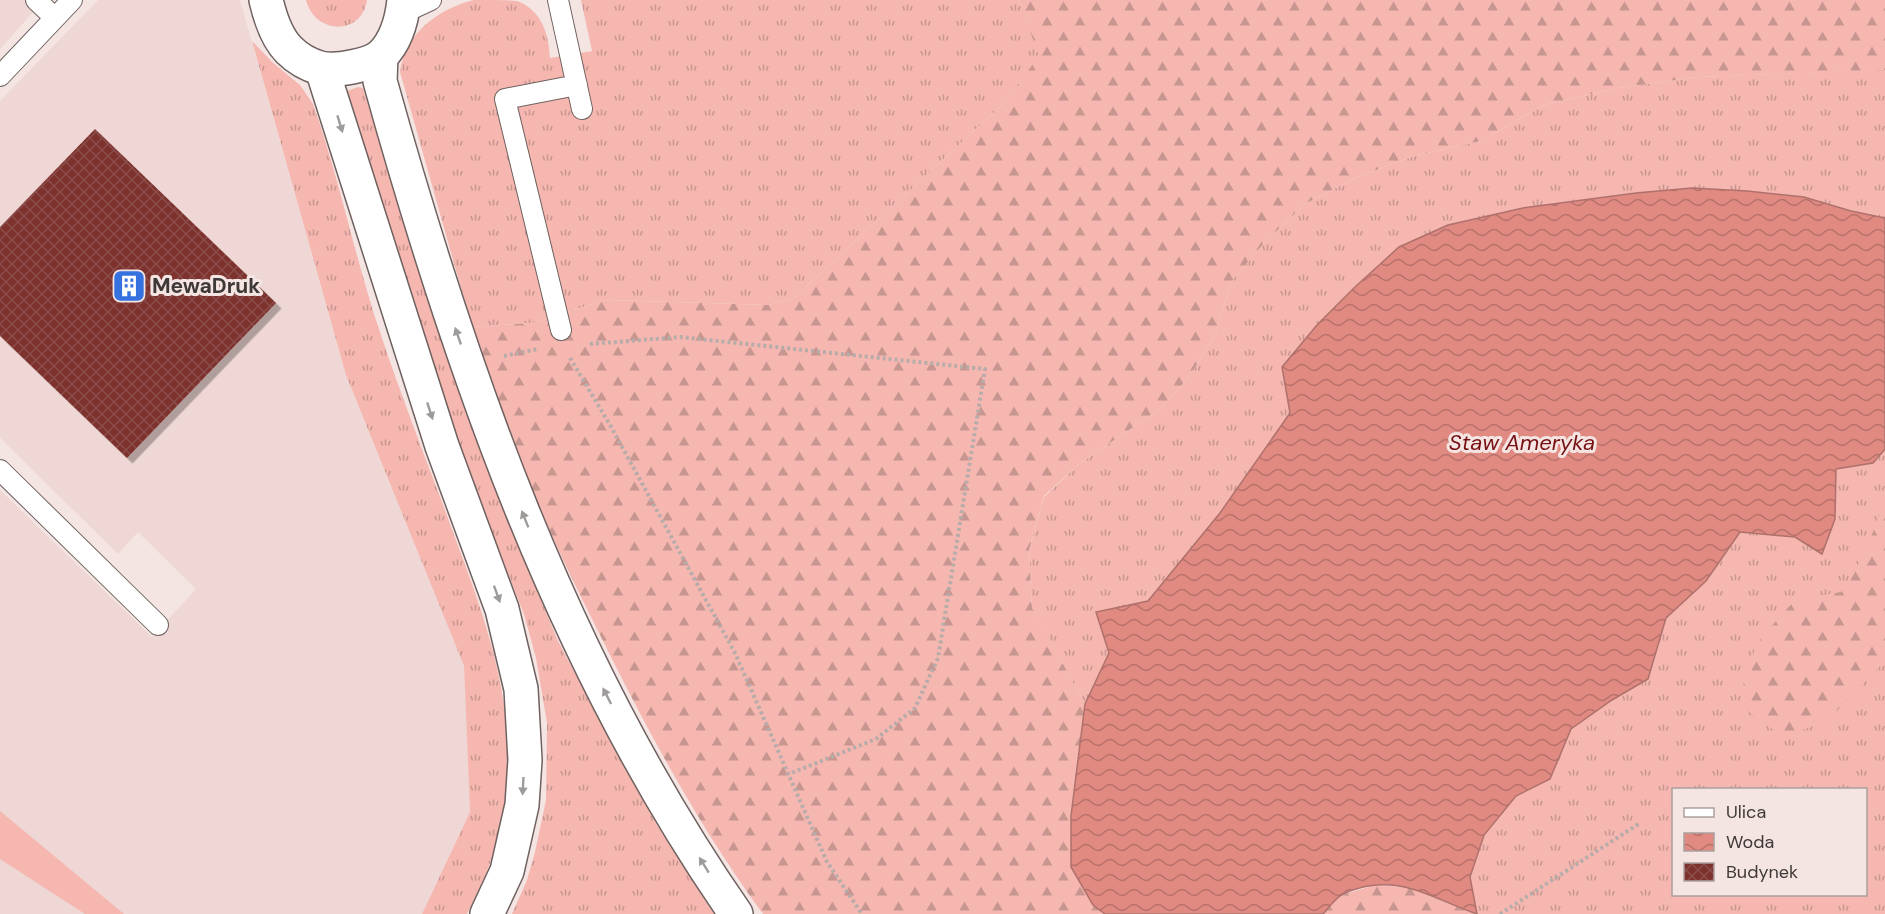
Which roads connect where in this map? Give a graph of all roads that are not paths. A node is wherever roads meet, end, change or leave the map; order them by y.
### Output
1 (36, 0) edge
2 (72, 0) edge
3 (266, 0) edge
4 (558, 0) edge
5 (413, 4) edge
6 (55, 18) junction
7 (381, 56) junction
8 (322, 69) junction
9 (0, 76) edge
10 (577, 85) junction
11 (582, 109) dead end
12 (562, 338) road end
13 (0, 470) edge
14 (158, 624) dead end
15 (487, 914) edge
16 (736, 914) edge

1 - 6 lane
2 - 6 lane
3 - 8 main road
4 - 10 lane
5 - 7 main road
6 - 9 lane
7 - 8 main road
16 -> 7 main road
8 -> 15 main road
10 - 11 lane
10 - 12 lane
13 - 14 lane

